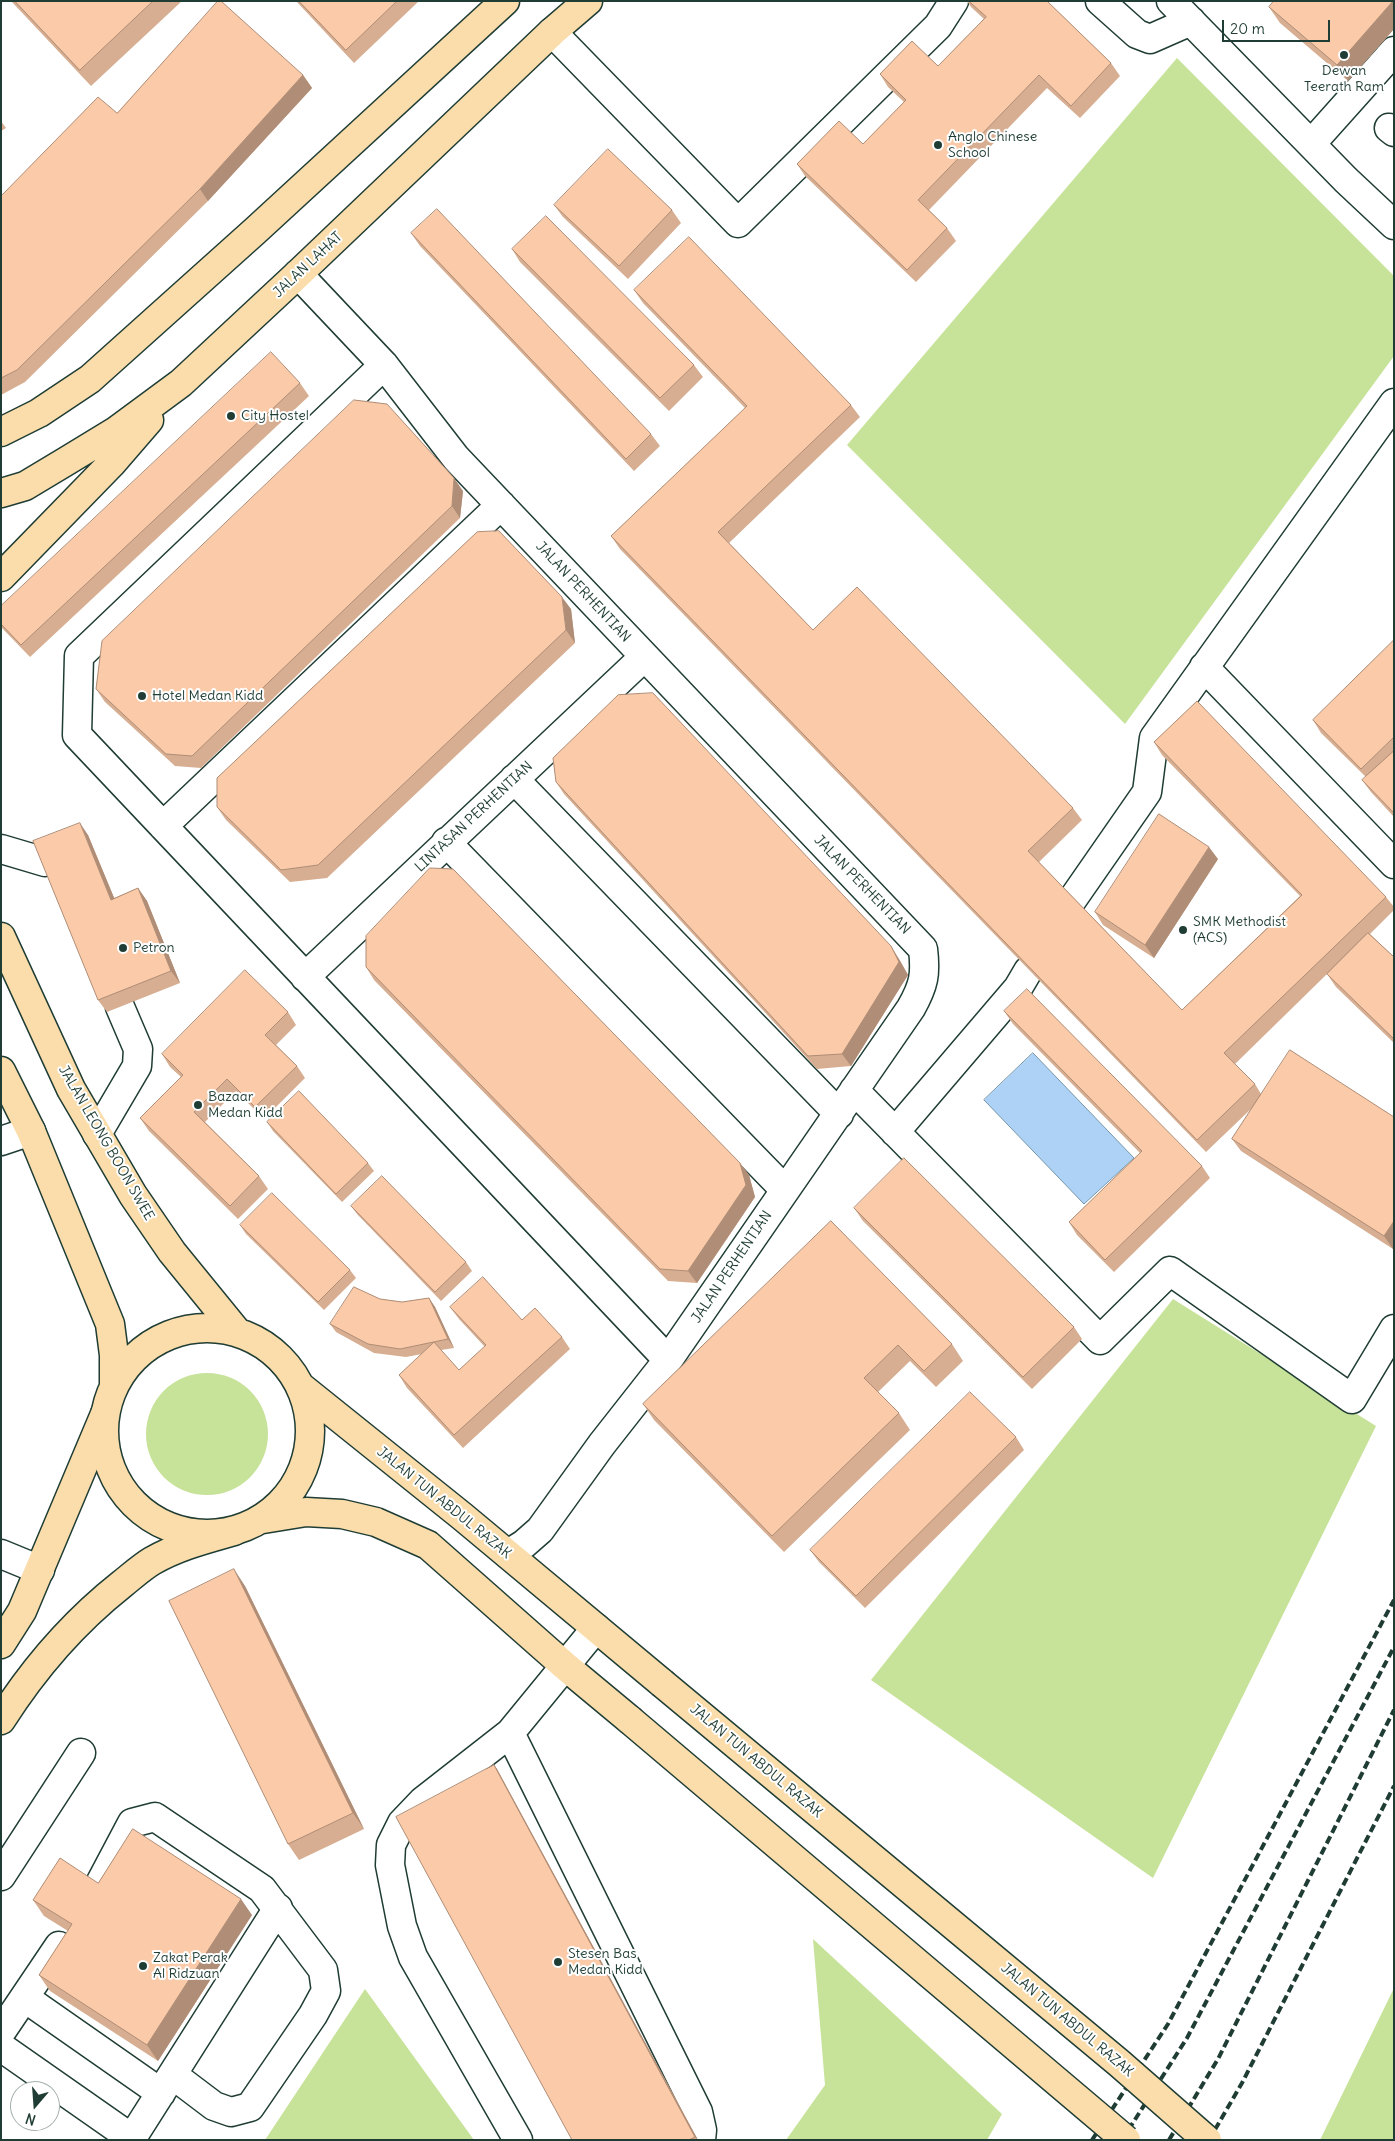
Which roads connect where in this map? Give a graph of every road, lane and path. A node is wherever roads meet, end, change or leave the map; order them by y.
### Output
1 (505, 1) edge
2 (588, 1) edge
3 (954, 1) edge
4 (1100, 1) edge
5 (1171, 1) edge
6 (1191, 21) junction
7 (552, 32) junction
8 (1394, 51) edge
9 (1311, 144) junction
10 (1394, 225) edge
11 (298, 274) junction
12 (384, 366) junction
13 (181, 383) junction
14 (1394, 403) edge
15 (1, 432) edge
16 (1, 493) edge
17 (501, 505) junction
18 (1, 577) edge
19 (644, 657) junction
20 (1204, 667) junction
21 (514, 778) junction
22 (163, 826) junction
23 (446, 842) junction
24 (1, 849) edge
25 (45, 862) edge
26 (1394, 864) edge
27 (1072, 900) edge
28 (1, 937) edge
29 (1028, 971) edge
30 (305, 977) junction
31 (120, 1007) edge
32 (1, 1071) edge
33 (854, 1090) junction
34 (839, 1114) junction
35 (31, 1132) junction
36 (895, 1132) junction
37 (97, 1134) junction
38 (1, 1141) edge
39 (785, 1190) junction
40 (1394, 1329) edge
41 (238, 1333) junction
42 (668, 1360) junction
43 (114, 1386) junction
44 (301, 1387) junction
45 (105, 1414) junction
46 (262, 1519) junction
47 (234, 1531) junction
48 (1, 1554) edge
49 (508, 1554) junction
50 (40, 1570) junction
51 (596, 1628) junction
52 (1, 1644) edge
53 (565, 1666) junction
54 (1, 1720) edge
55 (510, 1734) junction
56 (81, 1753) dead end
57 (1, 1876) edge
58 (96, 1891) edge
59 (278, 1908) junction
60 (69, 1931) edge
61 (25, 1998) junction
62 (1, 2032) edge
63 (1, 2047) edge
64 (167, 2084) junction
65 (133, 2139) edge
66 (518, 2140) edge
67 (701, 2140) edge
68 (1126, 2140) edge
69 (1207, 2140) edge

1 - 15 main road
2 - 7 main road, JALAN LAHAT
3 - 7 street
4 - 6 street
5 - 6 street
6 - 9 street
7 - 11 main road, JALAN LAHAT
8 - 9 street
9 - 10 street
11 - 12 street, JALAN PERHENTIAN
11 - 13 main road, JALAN LAHAT
12 - 17 street, JALAN PERHENTIAN
12 - 22 street
13 - 16 main road, JALAN LAHAT
13 - 18 main road
14 - 20 street
17 - 19 street, JALAN PERHENTIAN
17 - 22 street
19 - 21 street, LINTASAN PERHENTIAN
19 - 33 street, JALAN PERHENTIAN
20 - 26 street
20 - 27 street
21 - 23 street, LINTASAN PERHENTIAN
21 - 34 street
22 - 30 street
23 - 30 street, LINTASAN PERHENTIAN
23 - 39 street
24 - 25 street
28 - 37 main road, JALAN LEONG BOON SWEE
29 - 36 street
30 - 42 street
31 - 37 street
32 - 35 main road
33 - 34 street, JALAN PERHENTIAN
33 - 36 street
34 - 39 street, JALAN PERHENTIAN
35 - 38 street
35 - 43 main road
36 - 40 street
37 - 41 main road, JALAN LEONG BOON SWEE
39 - 42 street, JALAN PERHENTIAN
41 - 43 main road
41 - 44 main road
42 - 49 street, JALAN PERHENTIAN
43 - 45 main road
44 - 46 main road
44 - 49 main road, JALAN TUN ABDUL RAZAK
45 - 47 main road
45 - 50 main road
46 - 47 main road
46 - 53 main road
47 - 54 main road
48 - 50 street
49 - 51 main road, JALAN TUN ABDUL RAZAK
50 - 52 main road
51 - 53 street
51 - 69 main road, JALAN TUN ABDUL RAZAK, bridge
53 - 55 street
53 - 68 main road, bridge
55 - 66 street
55 - 67 street
56 - 57 street
58 - 59 street
59 - 64 street
59 - 64 street
60 - 61 street
61 - 62 street
61 - 64 street
63 - 65 street
64 - 65 street

